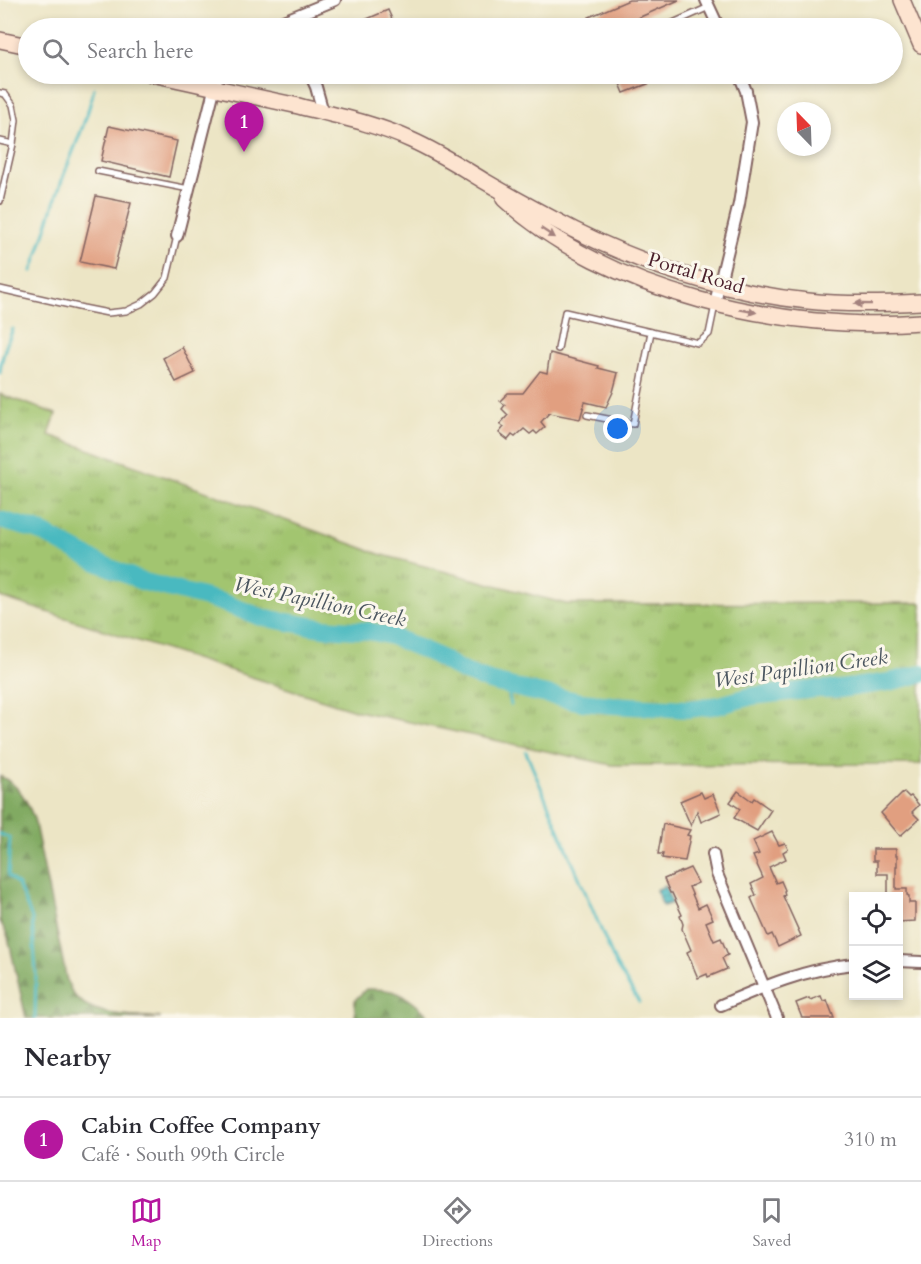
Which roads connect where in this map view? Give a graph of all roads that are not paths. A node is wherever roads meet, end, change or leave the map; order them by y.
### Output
1 (335, 0) edge
2 (902, 0) edge
3 (708, 3) edge
4 (300, 18) edge
5 (680, 18) edge
6 (715, 18) edge
7 (0, 40) edge
8 (18, 44) edge
9 (921, 45) edge
10 (214, 84) edge
11 (228, 84) edge
12 (315, 84) edge
13 (743, 84) edge
14 (0, 93) edge
15 (323, 112) junction
16 (0, 141) edge
17 (13, 144) junction
18 (98, 171) dead end
19 (487, 183) junction
20 (189, 189) junction
21 (0, 201) edge
22 (177, 236) joint
23 (720, 285) junction
24 (0, 289) edge
25 (921, 302) edge
26 (715, 303) junction
27 (921, 322) edge
28 (651, 332) junction
29 (558, 349) dead end
30 (587, 415) dead end
31 (713, 854) dead end
32 (903, 961) edge
33 (921, 962) edge
34 (849, 964) edge
35 (764, 987) junction
36 (721, 1005) dead end
37 (777, 1018) edge

1 - 4 street
2 - 9 main road
3 - 5 lane
3 - 6 street
7 - 8 main road
10 - 20 street
11 - 15 main road, Portal Road
12 - 15 street
13 - 23 street
14 - 17 lane
15 - 19 main road, Portal Road
16 - 17 lane
17 - 21 lane
18 - 20 lane
19 - 23 main road, Portal Road
19 -> 26 main road, Portal Road
20 - 22 street
22 - 24 lane
25 -> 23 main road, Portal Road
23 - 26 street
26 -> 27 main road, Portal Road
26 - 28 lane
28 - 29 lane
28 - 30 lane
31 - 35 street
32 - 33 street
34 - 35 street
35 - 36 street
35 - 37 street

